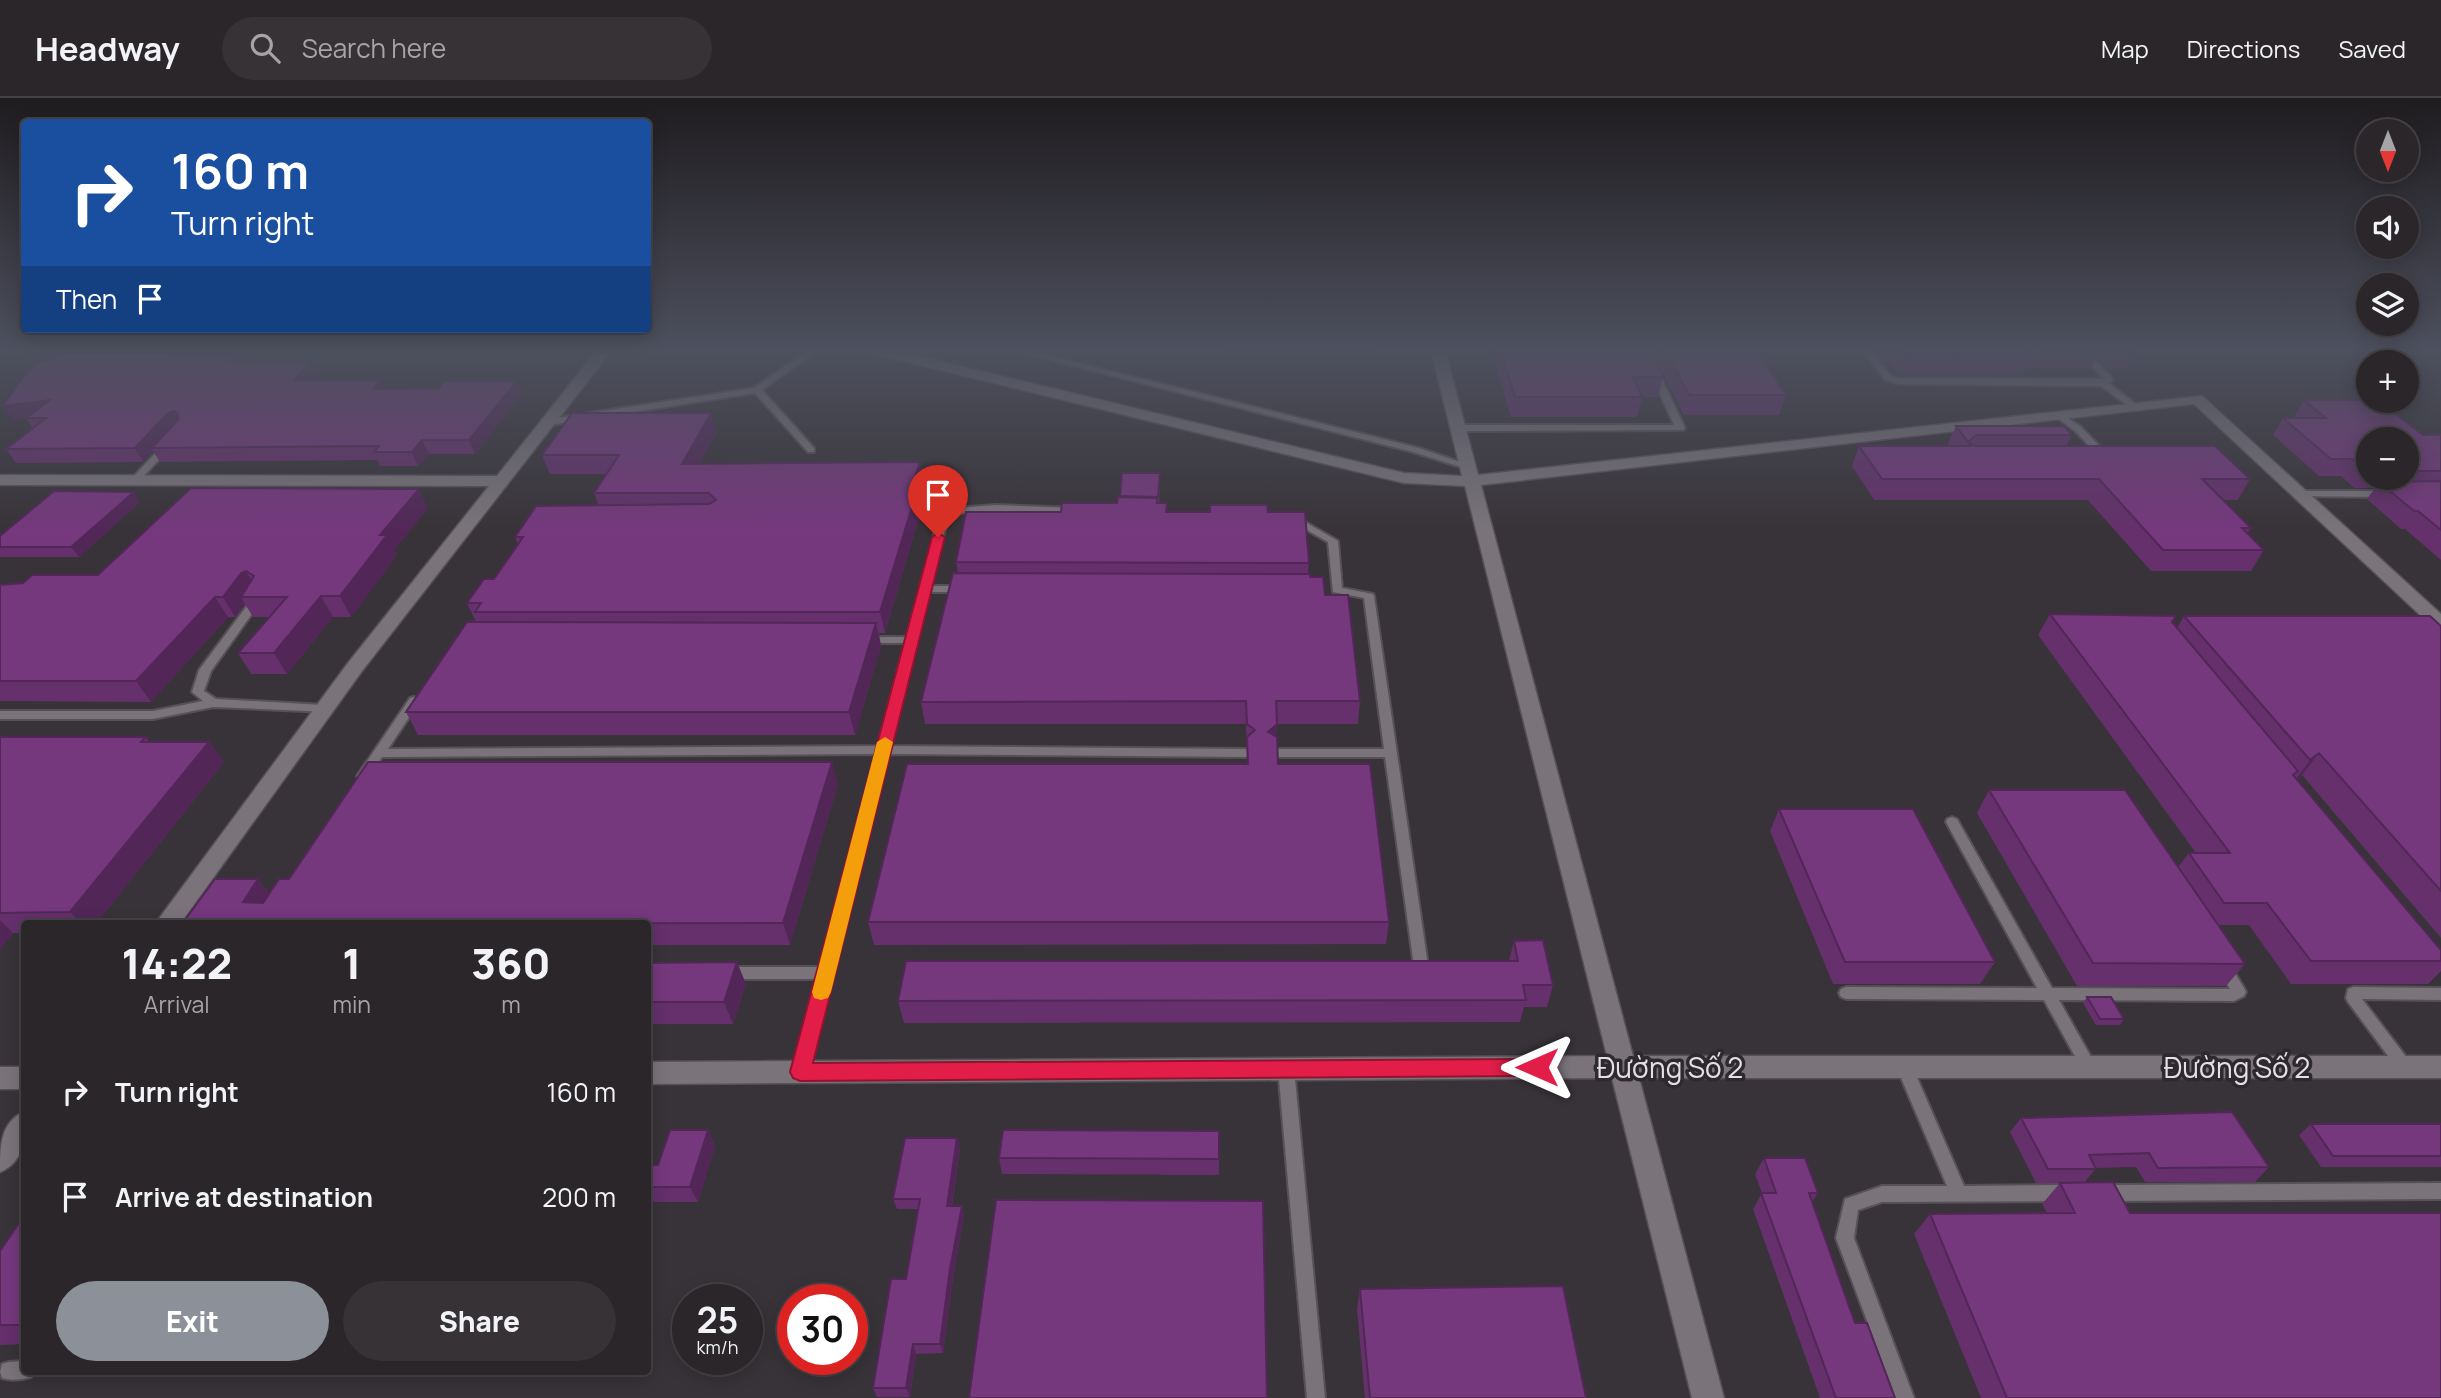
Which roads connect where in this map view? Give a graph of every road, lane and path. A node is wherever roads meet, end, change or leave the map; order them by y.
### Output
1 (559, 411) edge
2 (623, 411) edge
3 (776, 411) edge
4 (1125, 411) edge
5 (1260, 411) edge
6 (1454, 411) edge
7 (1672, 411) edge
8 (2095, 411) edge
9 (2210, 411) edge
10 (2059, 415) junction
11 (550, 422) junction
12 (1458, 428) junction
13 (172, 440) edge
14 (811, 450) dead end
15 (2094, 459) edge
16 (2107, 459) junction
17 (2120, 459) edge
18 (1469, 474) junction
19 (0, 480) edge
20 (135, 480) junction
21 (504, 481) junction
22 (2300, 494) junction
23 (2402, 494) edge
24 (1091, 511) edge
25 (1281, 517) edge
26 (925, 589) junction
27 (980, 589) edge
28 (1323, 590) edge
29 (1337, 590) junction
30 (259, 597) edge
31 (2441, 624) edge
32 (857, 640) edge
33 (912, 640) junction
34 (418, 695) edge
35 (213, 703) junction
36 (324, 709) junction
37 (0, 715) edge
38 (883, 750) junction
39 (378, 753) junction
40 (1247, 753) edge
41 (1276, 753) edge
42 (1391, 753) junction
43 (356, 787) edge
44 (1952, 822) dead end
45 (170, 920) edge
46 (1420, 959) edge
47 (2219, 959) edge
48 (716, 973) edge
49 (826, 973) junction
50 (1846, 993) dead end
51 (2048, 993) junction
52 (2441, 994) edge
53 (1904, 1066) junction
54 (2088, 1066) junction
55 (1621, 1067) junction
56 (2405, 1067) junction
57 (2441, 1067) edge
58 (1286, 1068) junction
59 (800, 1072) junction
60 (651, 1073) edge
61 (0, 1078) edge
62 (21, 1078) edge
63 (21, 1128) edge
64 (0, 1159) edge
65 (2441, 1191) edge
66 (1959, 1194) junction
67 (1316, 1398) edge
68 (1708, 1398) edge
69 (1905, 1398) edge

1 - 11 street
2 - 11 lane
3 - 14 lane
4 - 18 street
5 - 18 lane
6 - 12 street
7 - 12 lane
8 - 10 street
9 - 22 street
10 - 16 lane
10 - 18 street
11 - 21 street
12 - 18 street
13 - 20 lane
15 - 16 lane
16 - 17 lane
18 - 55 street
19 - 20 street
20 - 21 street
21 - 36 street
22 - 23 lane
22 - 31 street
24 - 26 lane
25 - 29 lane
26 - 27 lane
26 - 33 lane
28 - 29 lane
29 - 42 lane
30 - 35 lane
32 - 33 lane
33 - 38 lane
34 - 39 lane
35 - 36 lane
35 - 37 lane
36 - 45 street
38 - 39 lane
38 - 40 lane
38 - 49 lane
39 - 43 lane
41 - 42 lane
42 - 46 lane
44 - 51 lane
47 - 51 lane
48 - 49 lane
49 - 59 lane
50 - 51 lane
51 - 54 lane
52 - 56 lane
53 - 54 street, Đường Số 2
53 - 55 street, Đường Số 2
53 - 66 lane
54 - 56 street, Đường Số 2
55 - 58 street, Đường Số 2
55 - 68 street
56 - 57 street, Đường Số 2
58 - 59 street, Đường Số 2
58 - 67 lane
59 - 60 street, Đường Số 2
61 - 62 street
63 - 64 street
65 - 66 lane
66 - 69 lane

